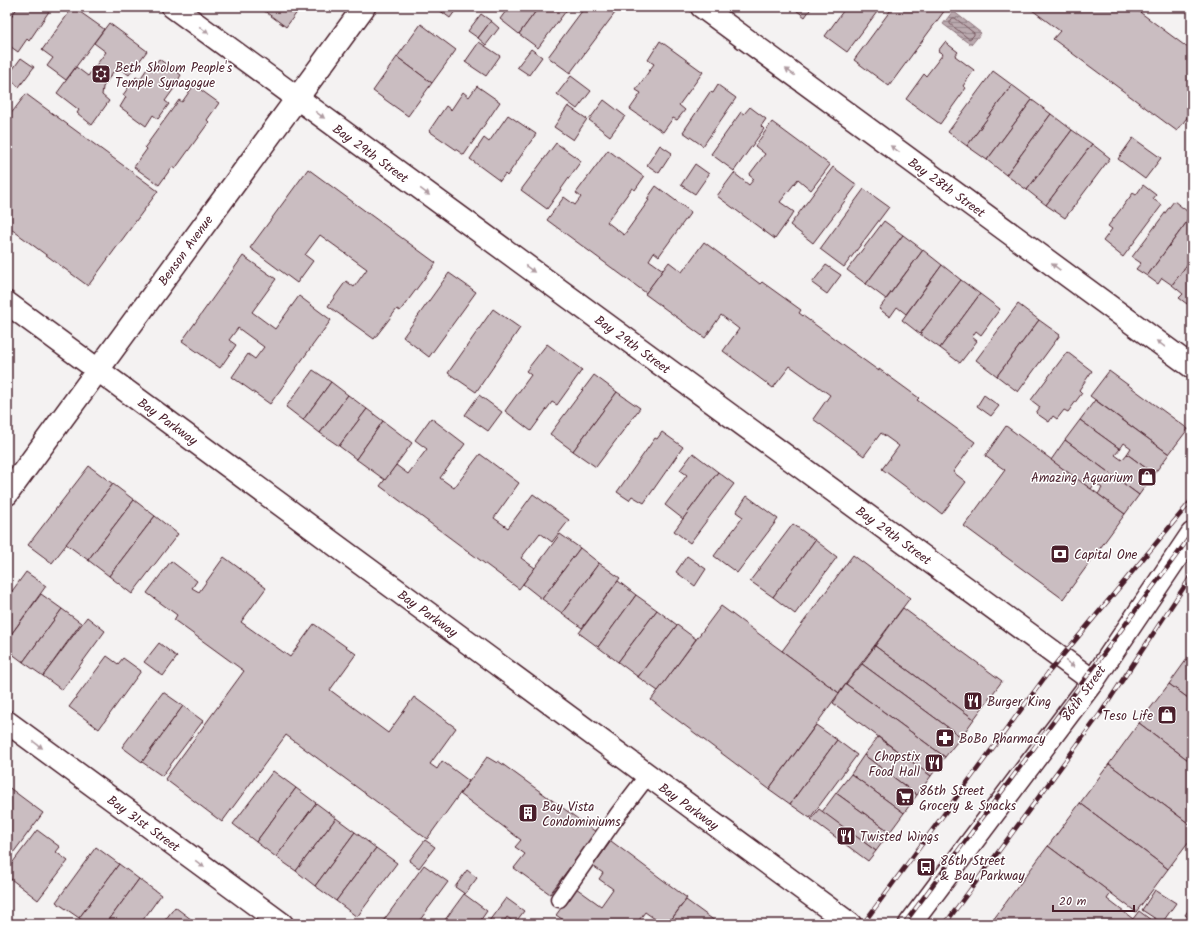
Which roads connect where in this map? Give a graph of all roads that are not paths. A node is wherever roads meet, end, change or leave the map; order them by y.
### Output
1 (173, 7) edge
2 (364, 7) edge
3 (702, 7) edge
4 (297, 98) junction
5 (7, 303) edge
6 (1192, 368) edge
7 (98, 370) junction
8 (7, 494) edge
9 (1192, 534) edge
10 (1093, 681) junction
11 (7, 722) edge
12 (648, 775) junction
13 (560, 900) dead end
14 (282, 924) edge
15 (850, 924) edge
16 (910, 924) edge

1 -> 4 street, Bay 29th Street
2 - 4 street, Benson Avenue
6 -> 3 street, Bay 28th Street
4 - 7 street, Benson Avenue
4 -> 10 street, Bay 29th Street
5 - 7 street, Bay Parkway
7 - 8 street, Benson Avenue
7 - 12 street, Bay Parkway
9 - 10 street, 86th Street
10 - 16 street, 86th Street
11 -> 14 street, Bay 31st Street
12 - 13 lane
12 - 15 street, Bay Parkway

